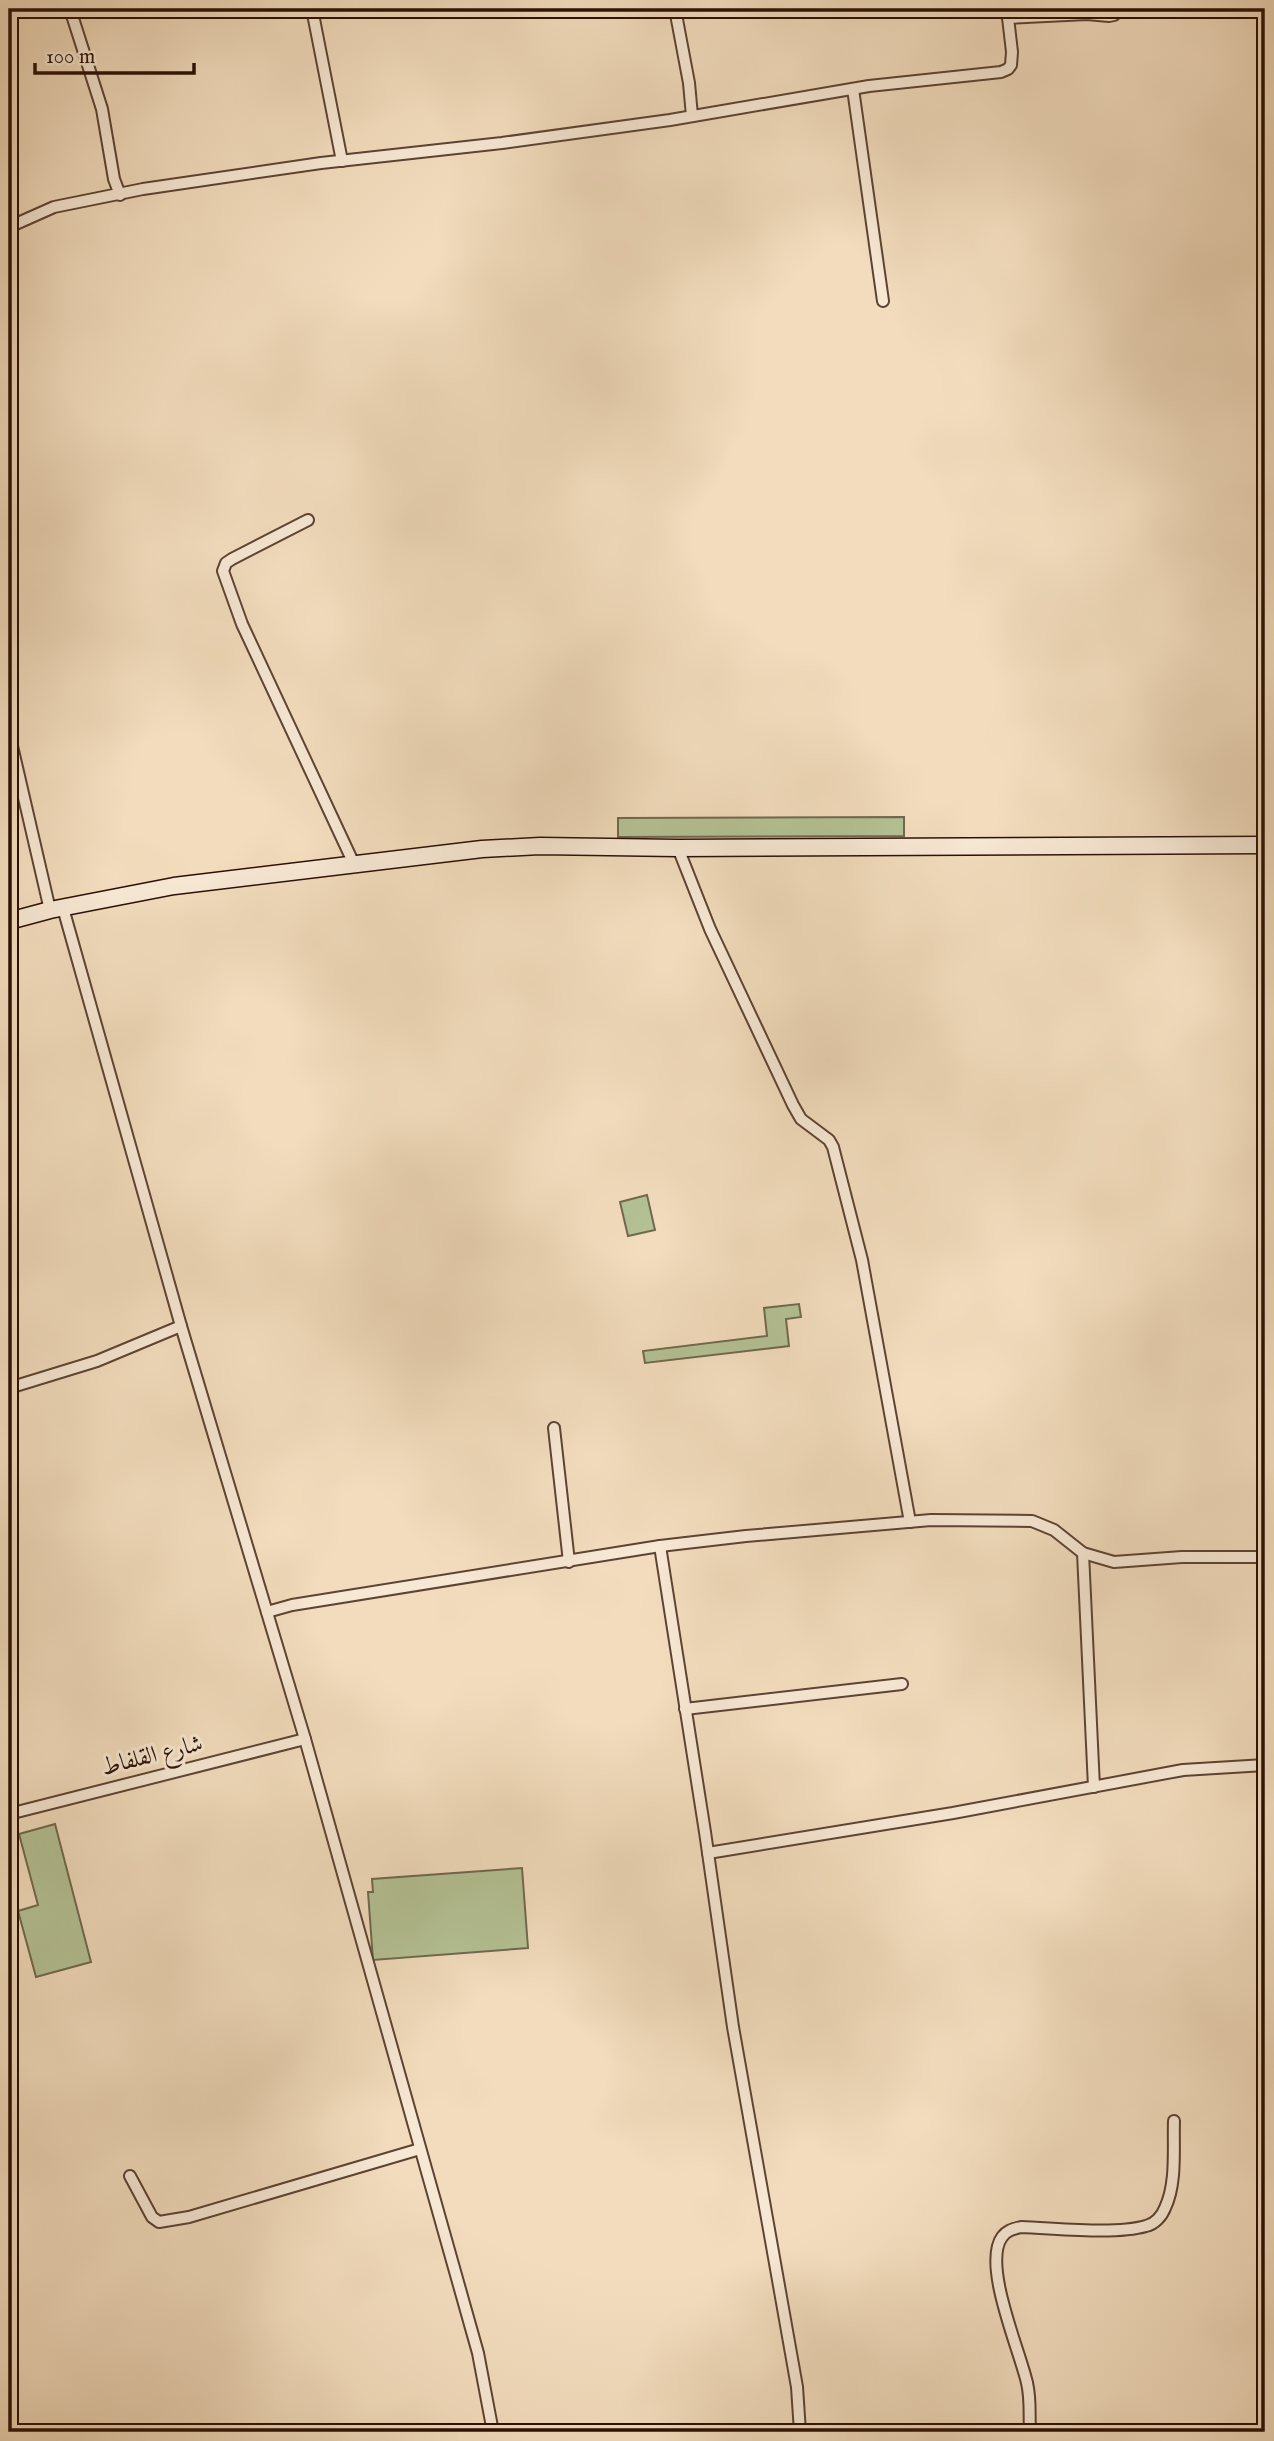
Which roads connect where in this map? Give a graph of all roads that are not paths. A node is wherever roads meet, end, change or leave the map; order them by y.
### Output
1 (70, 9) edge
2 (312, 9) edge
3 (675, 9) edge
4 (1118, 9) edge
5 (1007, 13) edge
6 (853, 89) junction
7 (692, 116) junction
8 (342, 160) junction
9 (120, 195) junction
10 (9, 227) edge
11 (883, 301) dead end
12 (308, 520) dead end
13 (9, 733) edge
14 (1265, 845) edge
15 (678, 848) junction
16 (354, 864) junction
17 (56, 909) junction
18 (9, 921) edge
19 (181, 1326) junction
20 (9, 1388) edge
21 (554, 1428) dead end
22 (910, 1522) junction
23 (660, 1546) junction
24 (1083, 1553) junction
25 (1265, 1557) edge
26 (569, 1562) junction
27 (267, 1612) junction
28 (902, 1685) dead end
29 (685, 1709) junction
30 (305, 1739) junction
31 (1265, 1765) edge
32 (1094, 1787) junction
33 (9, 1814) edge
34 (708, 1853) junction
35 (1174, 2121) dead end
36 (420, 2149) junction
37 (130, 2176) dead end
38 (493, 2432) edge
39 (800, 2432) edge
40 (1030, 2432) edge

1 - 9 street
2 - 8 street
3 - 7 street
4 - 5 street
5 - 6 street
6 - 7 street
6 - 11 street
7 - 8 street
8 - 9 street
9 - 10 street
12 - 16 street
13 - 17 street
14 - 15 street
15 - 16 street
15 - 22 street
16 - 17 street
17 - 18 street
17 - 19 street
19 - 20 street
19 - 27 street
21 - 26 street
22 - 23 street
22 - 24 street
23 - 26 street
23 - 29 street
24 - 25 street
24 - 32 street
26 - 27 street
27 - 30 street
28 - 29 street
29 - 34 street
30 - 33 street, شارع القلفاط
30 - 36 street
31 - 32 street
32 - 34 street
34 - 39 street
35 - 40 street
36 - 37 street
36 - 38 street

